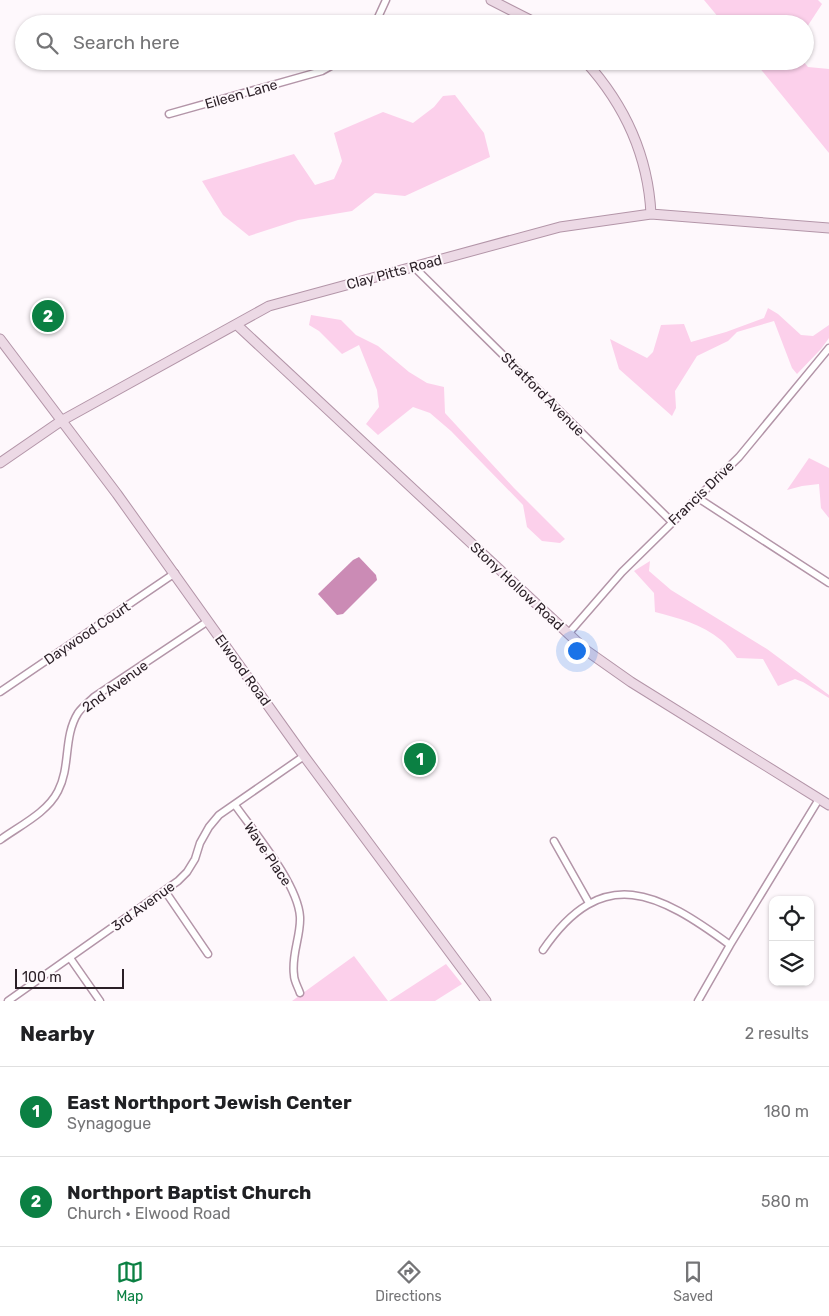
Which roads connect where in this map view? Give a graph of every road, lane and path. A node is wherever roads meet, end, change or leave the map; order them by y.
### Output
1 (386, 0) edge
2 (491, 0) edge
3 (379, 15) edge
4 (520, 15) edge
5 (324, 70) edge
6 (593, 70) edge
7 (169, 114) dead end
8 (651, 214) junction
9 (829, 228) edge
10 (414, 266) junction
11 (237, 325) junction
12 (0, 339) edge
13 (829, 348) edge
14 (61, 421) junction
15 (0, 464) edge
16 (698, 498) junction
17 (672, 522) junction
18 (175, 573) junction
19 (829, 584) edge
20 (208, 621) junction
21 (568, 634) junction
22 (0, 692) edge
23 (304, 756) junction
24 (819, 799) junction
25 (235, 805) junction
26 (829, 805) edge
27 (0, 840) edge
28 (554, 841) dead end
29 (165, 891) junction
30 (589, 903) junction
31 (730, 944) junction
32 (543, 950) dead end
33 (208, 954) dead end
34 (70, 958) junction
35 (300, 993) dead end
36 (8, 1001) edge
37 (100, 1001) edge
38 (486, 1001) edge
39 (698, 1001) edge

1 - 3 street
2 - 4 street
5 - 7 street, Eileen Lane
6 - 8 street
8 - 9 street, Clay Pitts Road
8 - 10 street, Clay Pitts Road
10 - 11 street, Clay Pitts Road
10 - 17 street, Stratford Avenue
11 - 14 street, Clay Pitts Road
11 - 21 street, Stony Hollow Road
12 - 14 street, Elwood Road
13 - 16 street, Francis Drive
14 - 15 street, Clay Pitts Road
14 - 18 street, Elwood Road
16 - 17 street, Francis Drive
16 - 19 street
17 - 21 street, Francis Drive
18 - 20 street, Elwood Road
18 - 22 street, Daywood Court
20 - 23 street, Elwood Road
20 - 27 street, 2nd Avenue
21 - 24 street, Stony Hollow Road
23 - 25 street, 3rd Avenue
23 - 38 street, Elwood Road
24 - 26 street, Stony Hollow Road
24 - 31 street
25 - 29 street, 3rd Avenue
25 - 35 street, Wave Place
28 - 30 street
29 - 33 street
29 - 34 street, 3rd Avenue
30 - 31 street
30 - 32 street
31 - 39 street
34 - 36 street, 3rd Avenue
34 - 37 street

